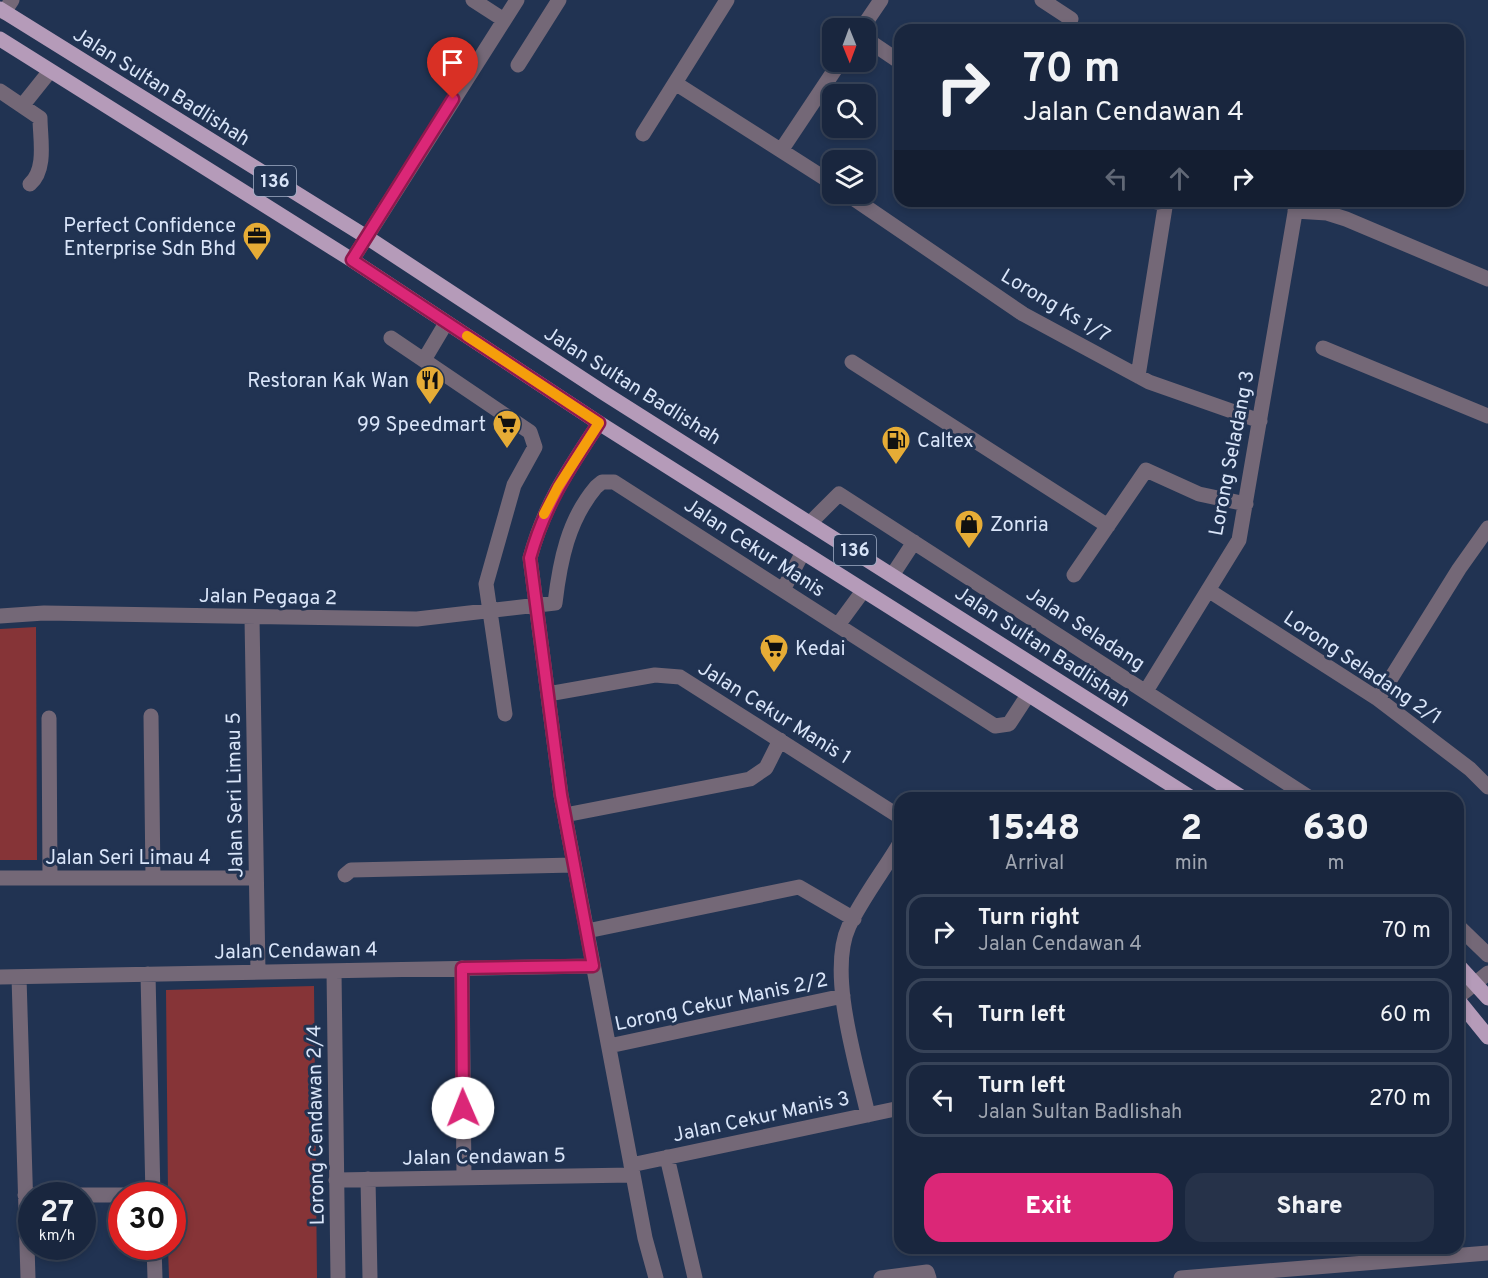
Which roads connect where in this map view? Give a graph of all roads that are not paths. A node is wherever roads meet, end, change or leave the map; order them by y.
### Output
1 (473, 0) edge
2 (517, 0) edge
3 (726, 0) edge
4 (881, 0) edge
5 (1042, 0) edge
6 (557, 1) edge
7 (5, 7) edge
8 (869, 18) edge
9 (1071, 19) dead end
10 (504, 20) junction
11 (0, 39) edge
12 (876, 46) edge
13 (894, 58) edge
14 (518, 65) dead end
15 (50, 71) junction
16 (833, 72) edge
17 (675, 83) junction
18 (0, 91) edge
19 (22, 106) junction
20 (643, 134) dead end
21 (782, 149) junction
22 (822, 176) edge
23 (30, 184) dead end
24 (862, 204) edge
25 (1160, 207) edge
26 (1296, 207) edge
27 (1300, 207) edge
28 (365, 236) junction
29 (352, 260) junction
30 (1488, 279) edge
31 (446, 323) junction
32 (392, 338) dead end
33 (1323, 348) dead end
34 (424, 360) junction
35 (852, 362) dead end
36 (1138, 376) junction
37 (1488, 416) edge
38 (1260, 421) junction
39 (599, 423) junction
40 (1246, 504) junction
41 (811, 522) junction
42 (1108, 526) junction
43 (1488, 528) edge
44 (914, 542) junction
45 (802, 552) junction
46 (893, 574) junction
47 (1074, 575) dead end
48 (783, 590) junction
49 (1208, 590) junction
50 (863, 591) junction
51 (555, 603) joint
52 (534, 604) junction
53 (489, 610) junction
54 (0, 616) edge
55 (252, 618) junction
56 (838, 625) junction
57 (1146, 691) junction
58 (548, 694) junction
59 (1028, 695) junction
60 (1378, 699) junction
61 (506, 714) dead end
62 (151, 716) dead end
63 (50, 718) dead end
64 (780, 740) junction
65 (1488, 787) edge
66 (1182, 792) edge
67 (1234, 792) edge
68 (1301, 792) edge
69 (894, 813) edge
70 (565, 815) junction
71 (894, 853) edge
72 (574, 865) junction
73 (345, 875) dead end
74 (0, 878) edge
75 (50, 878) junction
76 (153, 878) junction
77 (256, 878) junction
78 (854, 919) junction
79 (587, 931) junction
80 (1464, 932) edge
81 (1488, 955) edge
82 (593, 966) junction
83 (462, 968) junction
84 (1464, 968) edge
85 (334, 971) junction
86 (258, 972) junction
87 (148, 974) junction
88 (0, 977) edge
89 (19, 977) junction
90 (1482, 978) edge
91 (1464, 994) edge
92 (843, 996) junction
93 (1488, 998) edge
94 (1464, 1006) edge
95 (1488, 1036) edge
96 (609, 1047) junction
97 (894, 1109) edge
98 (868, 1115) junction
99 (668, 1157) junction
100 (632, 1170) junction
101 (464, 1178) junction
102 (368, 1179) junction
103 (336, 1180) junction
104 (25, 1182) edge
105 (153, 1182) edge
106 (1488, 1253) edge
107 (27, 1260) edge
108 (154, 1260) edge
109 (28, 1278) edge
110 (155, 1278) edge
111 (338, 1278) edge
112 (370, 1278) edge
113 (656, 1278) edge
114 (695, 1278) edge
115 (881, 1278) edge
116 (929, 1278) edge
117 (1181, 1278) edge

1 - 10 street
2 - 10 street
3 - 17 street
4 - 8 street
5 - 9 street
6 - 14 street
7 - 28 main road, Jalan Sultan Badlishah / 136
10 - 28 street
11 - 15 main road, 136
12 - 13 street
15 - 19 street
15 - 29 main road, 136
16 - 21 street
17 - 20 street
17 - 21 street
18 - 19 street
19 - 23 street
21 - 22 street
24 - 36 street, Lorong Ks 1/7
25 - 36 street
26 - 38 street, Lorong Seladang 3
27 - 30 street
28 - 29 street
28 - 41 main road, Jalan Sultan Badlishah / 136
29 - 31 main road, 136
31 - 34 street
31 - 39 main road, 136
32 - 34 street
33 - 37 street
34 - 53 street
35 - 42 street
36 - 38 street, Lorong Ks 1/7
38 - 40 street, Lorong Seladang 3
39 - 45 main road, 136
39 - 52 street
40 - 42 street
40 - 49 street, Lorong Seladang 3
41 - 44 street, Jalan Seladang
41 - 46 main road, Jalan Sultan Badlishah / 136
42 - 47 street
43 - 60 street
44 - 46 street
44 - 57 street, Jalan Seladang
45 - 48 street
45 - 50 main road, 136
46 - 67 main road, Jalan Sultan Badlishah / 136
48 - 51 street, Jalan Cekur Manis
48 - 56 street, Jalan Cekur Manis
49 - 57 street, Lorong Seladang 3
49 - 60 street, Lorong Seladang 2/1
50 - 56 street
50 - 59 main road, 136
51 - 52 street, Jalan Pegaga 2
52 - 53 street, Jalan Pegaga 2
52 - 58 street
53 - 55 street, Jalan Pegaga 2
53 - 61 street
54 - 55 street, Jalan Pegaga 2
55 - 77 street, Jalan Seri Limau 5
56 - 59 street, Jalan Cekur Manis
57 - 68 street, Jalan Seladang
58 - 64 street, Jalan Cekur Manis 1
58 - 70 street
59 - 66 main road, 136
60 - 65 street, Lorong Seladang 2/1
62 - 76 street
63 - 75 street
64 - 69 street, Jalan Cekur Manis 1
64 - 70 street
70 - 72 street
71 - 78 street
72 - 73 street
72 - 79 street
74 - 75 street, Jalan Seri Limau 4
75 - 76 street, Jalan Seri Limau 4
76 - 77 street, Jalan Seri Limau 4
77 - 86 street, Jalan Seri Limau 5
78 - 79 street
78 - 92 street
79 - 82 street
80 - 81 street
82 - 83 street, Jalan Cendawan 4
82 - 96 street
83 - 85 street, Jalan Cendawan 4
83 - 101 street
84 - 90 main road
85 - 86 street, Jalan Cendawan 4
85 - 103 street, Lorong Cendawan 2/4
86 - 87 street, Jalan Cendawan 4
87 - 89 street, Jalan Cendawan 4
87 - 105 street
88 - 89 street, Jalan Cendawan 4
89 - 104 street
90 - 91 street
90 - 93 main road
92 - 96 street, Lorong Cekur Manis 2/2
92 - 98 street
94 - 95 main road
96 - 100 street
97 - 98 street, Jalan Cekur Manis 3
98 - 99 street, Jalan Cekur Manis 3
99 - 100 street, Jalan Cekur Manis 3
99 - 114 street
100 - 101 street, Jalan Cendawan 5
100 - 113 street
101 - 102 street, Jalan Cendawan 5
102 - 103 street, Jalan Cendawan 5
102 - 112 street
103 - 111 street, Lorong Cendawan 2/4
106 - 117 street
107 - 109 street
108 - 110 street
115 - 116 street

